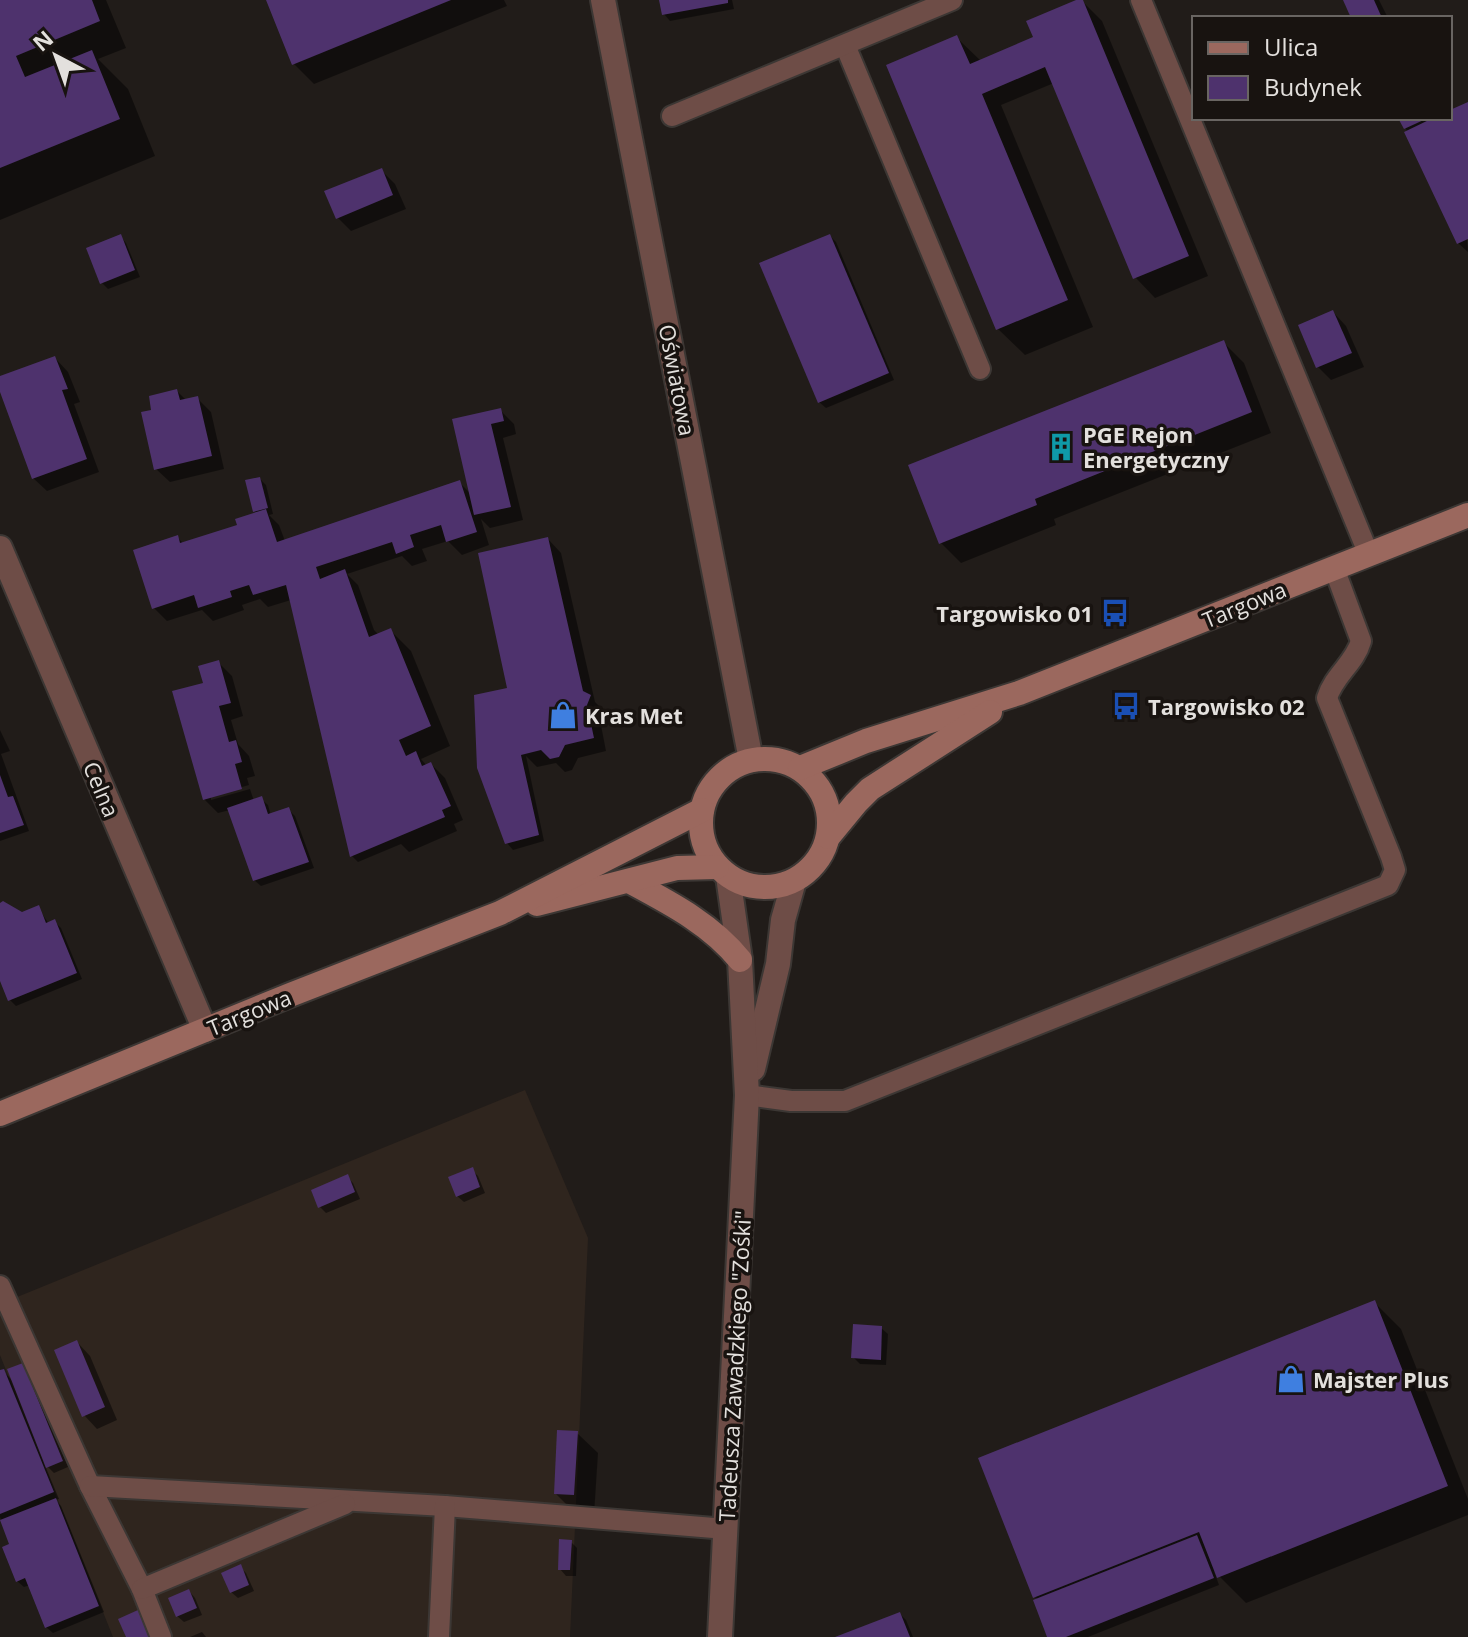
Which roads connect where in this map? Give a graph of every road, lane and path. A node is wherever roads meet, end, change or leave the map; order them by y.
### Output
1 (603, 0) edge
2 (952, 0) edge
3 (1141, 0) edge
4 (845, 45) junction
5 (672, 116) dead end
6 (980, 369) dead end
7 (1468, 515) edge
8 (0, 548) edge
9 (1369, 555) junction
10 (1334, 568) junction
11 (1019, 693) junction
12 (751, 760) junction
13 (800, 768) junction
14 (702, 810) junction
15 (828, 837) junction
16 (723, 872) junction
17 (629, 881) junction
18 (794, 881) junction
19 (500, 913) junction
20 (740, 960) junction
21 (205, 1030) junction
22 (747, 1095) junction
23 (0, 1114) edge
24 (0, 1286) edge
25 (90, 1486) junction
26 (352, 1501) junction
27 (445, 1506) junction
28 (726, 1529) junction
29 (142, 1589) junction
30 (161, 1637) edge
31 (439, 1637) edge
32 (720, 1637) edge

1 - 12 street, Oświatowa
2 - 4 lane
3 - 9 lane
4 - 5 lane
4 - 6 lane
7 - 9 street, Targowa
8 - 21 street, Celna
9 - 10 street, Targowa
10 - 11 street, Targowa
10 - 22 lane
11 - 13 street, Targowa
11 - 15 street, Targowa
12 - 13 street
12 - 14 street
13 - 15 street
14 - 16 street
14 - 19 street, Targowa
15 - 18 street
16 - 17 street, Targowa
16 - 18 street
16 - 20 street, Tadeusza Zawadzkiego "Zośki"
17 - 19 street, Targowa
17 - 20 street
18 - 22 street, Tadeusza Zawadzkiego "Zośki"
19 - 21 street, Targowa
20 - 22 street, Tadeusza Zawadzkiego "Zośki"
21 - 23 street, Targowa
22 - 28 street, Tadeusza Zawadzkiego "Zośki"
24 - 25 lane
25 - 26 lane
25 - 29 lane
26 - 27 lane
26 - 29 lane
27 - 28 lane
27 - 31 lane
28 - 32 street, Tadeusza Zawadzkiego "Zośki"
29 - 30 lane

